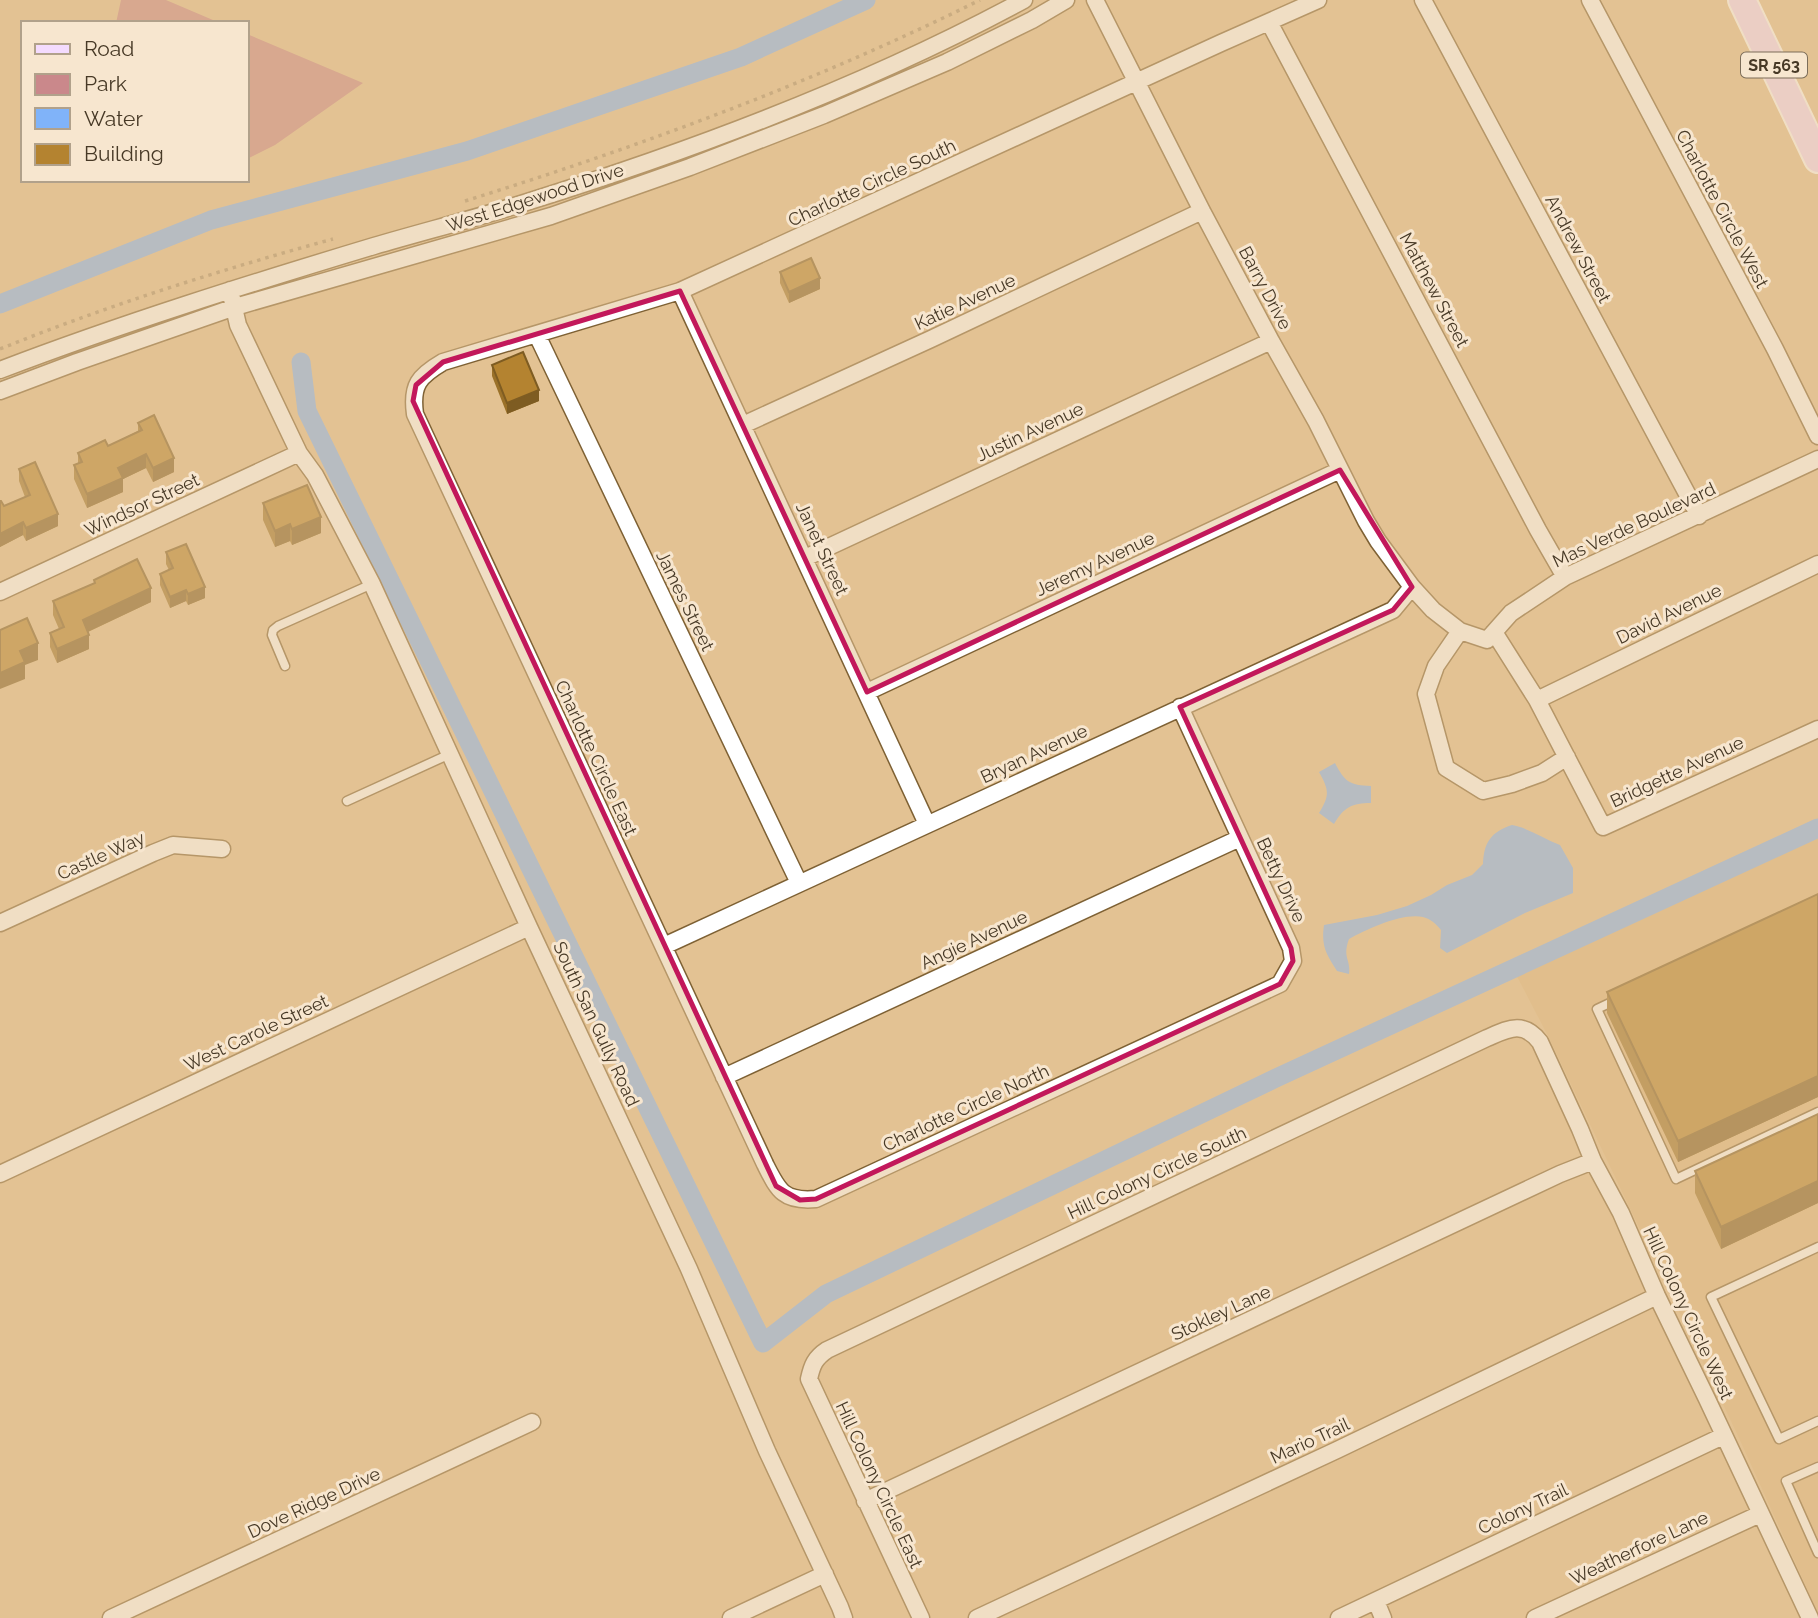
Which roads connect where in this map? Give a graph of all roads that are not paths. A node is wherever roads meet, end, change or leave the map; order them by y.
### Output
1 (1024, 0) edge
2 (1066, 0) edge
3 (1094, 0) edge
4 (1318, 0) edge
5 (1423, 0) edge
6 (1590, 0) edge
7 (1742, 0) edge
8 (1269, 22) junction
9 (1137, 82) junction
10 (1818, 159) edge
11 (1202, 211) junction
12 (230, 290) junction
13 (681, 291) junction
14 (234, 307) junction
15 (537, 335) junction
16 (1271, 341) junction
17 (430, 369) joint
18 (0, 370) edge
19 (0, 391) edge
20 (743, 425) junction
21 (1818, 436) edge
22 (299, 453) junction
23 (1818, 460) edge
24 (1340, 470) junction
25 (1699, 516) junction
26 (805, 558) junction
27 (1818, 564) edge
28 (1565, 577) junction
29 (372, 584) junction
30 (1412, 587) junction
31 (0, 592) edge
32 (1460, 631) junction
33 (1494, 632) junction
34 (285, 666) dead end
35 (867, 692) junction
36 (1537, 700) junction
37 (1180, 707) junction
38 (1818, 729) edge
39 (450, 754) junction
40 (1567, 757) junction
41 (347, 800) dead end
42 (927, 824) junction
43 (1240, 838) junction
44 (222, 849) dead end
45 (799, 883) junction
46 (0, 923) edge
47 (529, 927) junction
48 (664, 946) junction
49 (1622, 997) edge
50 (1196, 1023) joint
51 (1525, 1030) joint
52 (724, 1077) junction
53 (1818, 1112) edge
54 (1593, 1161) junction
55 (765, 1164) joint
56 (0, 1174) edge
57 (1818, 1247) edge
58 (1657, 1296) junction
59 (811, 1367) joint
60 (1818, 1421) edge
61 (532, 1422) dead end
62 (1723, 1436) junction
63 (1818, 1467) edge
64 (865, 1501) junction
65 (1760, 1514) junction
66 (1818, 1553) edge
67 (825, 1574) junction
68 (1376, 1601) junction
69 (111, 1618) edge
70 (732, 1618) edge
71 (844, 1618) edge
72 (921, 1618) edge
73 (977, 1618) edge
74 (1339, 1618) edge
75 (1383, 1618) edge
76 (1535, 1618) edge
77 (1810, 1618) edge

1 - 12 street, West Edgewood Drive
2 - 14 street, West Edgewood Drive
3 - 9 street, Barry Drive
4 - 8 street, Charlotte Circle South
5 - 25 street, Andrew Street
6 - 21 street, Charlotte Circle West
7 - 10 main road, SR 563
8 - 9 street, Charlotte Circle South
8 - 28 street, Matthew Street
9 - 11 street, Barry Drive
9 - 13 street, Charlotte Circle South
11 - 16 street, Barry Drive
11 - 20 street, Katie Avenue
12 - 14 street, South San Gully Road
12 - 18 street, West Edgewood Drive
13 - 15 street, Charlotte Circle South
13 - 20 street, Janet Street
14 - 19 street, West Edgewood Drive
14 - 22 street, South San Gully Road
15 - 17 street, Charlotte Circle South
15 - 45 street, James Street
16 - 24 street, Barry Drive
16 - 26 street, Justin Avenue
17 - 48 street, Charlotte Circle East
20 - 26 street, Janet Street
22 - 29 street, South San Gully Road
22 - 31 street, Windsor Street
23 - 25 street, Mas Verde Boulevard
24 - 30 street, Barry Drive
24 - 35 street, Jeremy Avenue
25 - 28 street, Mas Verde Boulevard
26 - 35 street, Janet Street
27 - 36 street, David Avenue
28 - 33 street, Mas Verde Boulevard
29 - 34 lane
29 - 39 street, South San Gully Road
30 - 32 street
30 - 37 street, Bryan Avenue
32 - 33 street
32 - 40 street
33 - 36 street, Bridgette Avenue
35 - 42 street, Janet Street
36 - 40 street, Bridgette Avenue
37 - 42 street, Bryan Avenue
37 - 43 street, Betty Drive
38 - 40 street, Bridgette Avenue
39 - 41 lane
39 - 47 street, South San Gully Road
42 - 45 street, Bryan Avenue
43 - 50 street, Betty Drive
43 - 52 street, Angie Avenue
44 - 46 street, Castle Way
45 - 48 street, Bryan Avenue
47 - 56 street, West Carole Street
47 - 67 street, South San Gully Road
48 - 52 street, Charlotte Circle East
49 - 53 lane
50 - 55 street, Charlotte Circle North
51 - 54 street, Hill Colony Circle West
51 - 59 street, Hill Colony Circle South
52 - 55 street, Charlotte Circle East
54 - 58 street, Hill Colony Circle West
54 - 64 street, Stokley Lane
57 - 60 lane
58 - 62 street, Hill Colony Circle West
58 - 73 street, Mario Trail
59 - 64 street, Hill Colony Circle East
61 - 69 street, Dove Ridge Drive
62 - 65 street, Hill Colony Circle West
62 - 68 street, Colony Trail
63 - 66 lane
64 - 72 street, Hill Colony Circle East
65 - 76 street, Weatherfore Lane
65 - 77 street, Hill Colony Circle West
67 - 70 street
67 - 71 street, South San Gully Road
68 - 74 street, Colony Trail
68 - 75 street

